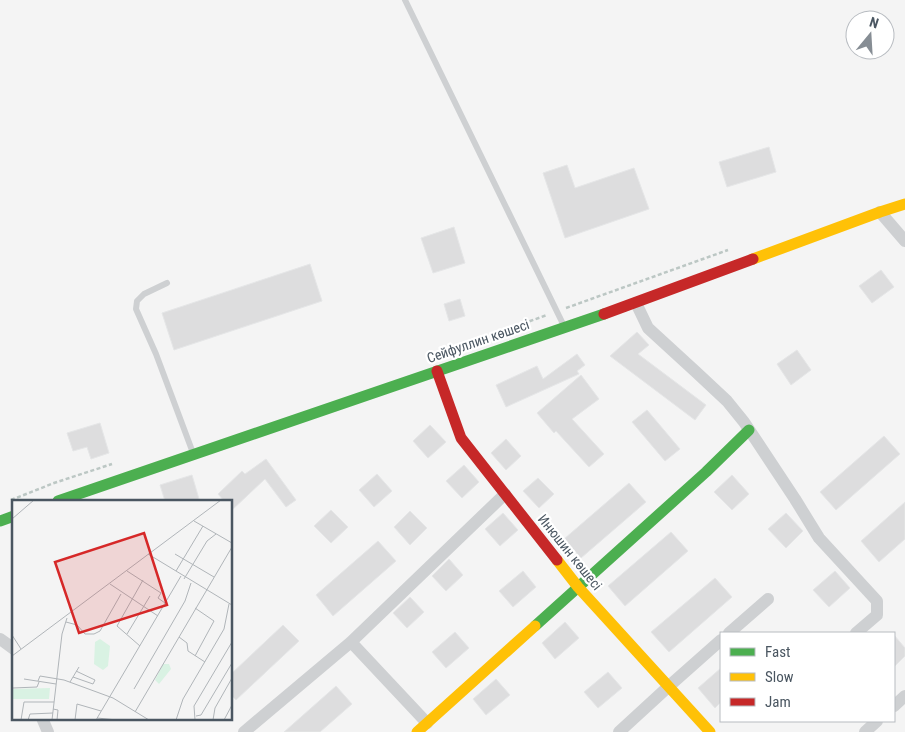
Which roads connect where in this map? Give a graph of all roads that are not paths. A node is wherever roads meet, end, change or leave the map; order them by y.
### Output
1 (405, 0) edge
2 (905, 204) edge
3 (880, 212) junction
4 (905, 240) edge
5 (167, 283) dead end
6 (636, 303) junction
7 (565, 328) junction
8 (437, 371) junction
9 (749, 430) junction
10 (193, 454) junction
11 (505, 494) junction
12 (61, 500) edge
13 (12, 517) edge
14 (0, 521) edge
15 (578, 587) junction
16 (768, 599) dead end
17 (730, 632) edge
18 (857, 632) edge
19 (0, 639) edge
20 (720, 641) edge
21 (351, 642) junction
22 (12, 648) edge
23 (668, 687) junction
24 (905, 696) edge
25 (895, 705) edge
26 (43, 720) edge
27 (876, 722) edge
28 (422, 728) edge
29 (48, 732) edge
30 (244, 732) edge
31 (619, 732) edge
32 (710, 732) edge
33 (865, 732) edge

1 - 7 lane
2 - 3 main road, Сейфуллин көшесі
3 - 4 street
3 - 6 main road, Сейфуллин көшесі
5 - 10 lane
6 - 7 main road, Сейфуллин көшесі
6 - 9 street
7 - 8 main road, Сейфуллин көшесі
8 - 10 main road, Сейфуллин көшесі
8 - 11 main road, Инюшин көшесі
9 - 15 main road
9 - 18 street
10 - 12 main road, Сейфуллин көшесі
11 - 15 main road, Инюшин көшесі
11 - 21 street
13 - 14 main road
15 - 23 main road, Инюшин көшесі
15 - 28 main road
16 - 17 street
19 - 22 street
20 - 23 street
21 - 28 street
21 - 30 street
23 - 31 street
23 - 32 main road, Инюшин көшесі
24 - 25 street
26 - 29 street
27 - 33 street

